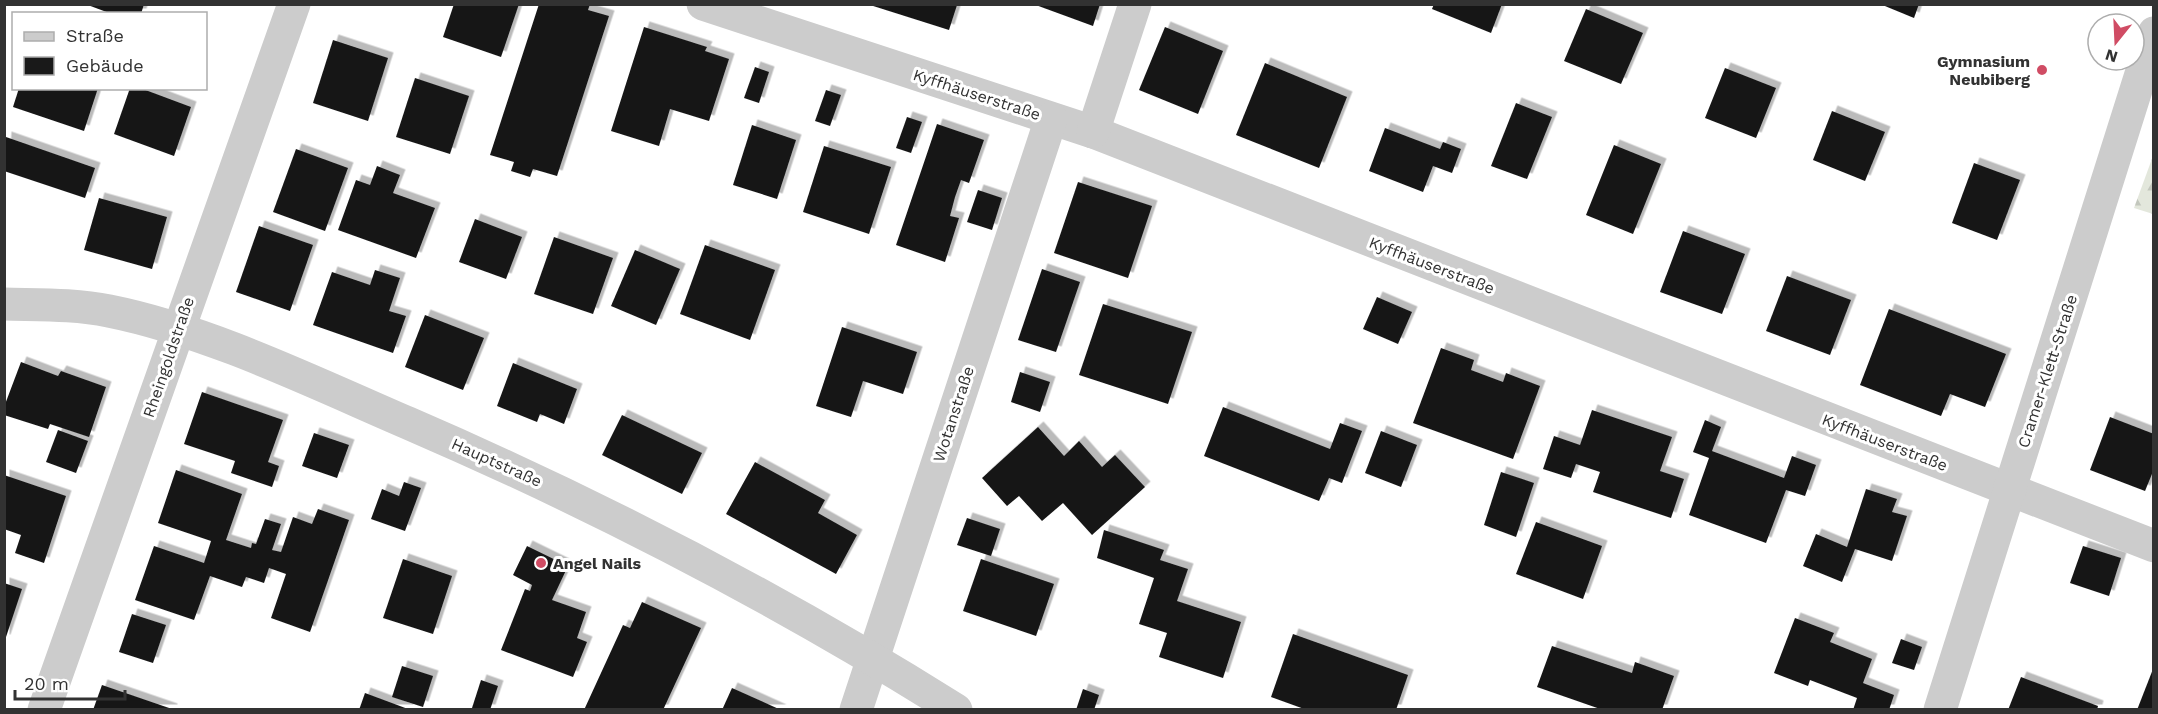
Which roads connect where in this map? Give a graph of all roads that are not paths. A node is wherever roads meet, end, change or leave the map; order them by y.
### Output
1 (294, 4) edge
2 (703, 4) edge
3 (1135, 4) edge
4 (2154, 33) edge
5 (1051, 119) junction
6 (1093, 132) junction
7 (4, 304) edge
8 (177, 329) junction
9 (2009, 490) junction
10 (2154, 546) edge
11 (873, 658) junction
12 (44, 710) edge
13 (855, 710) edge
14 (956, 710) edge
15 (1940, 710) edge

1 - 8 street, Rheingoldstraße
2 - 5 street, Kyffhäuserstraße
3 - 6 street
4 - 9 street, Cramer-Klett-Straße
5 - 6 street, Kyffhäuserstraße
5 - 11 street, Wotanstraße
6 - 9 street, Kyffhäuserstraße
7 - 8 street, Hauptstraße
8 - 11 street, Hauptstraße
8 - 12 street, Rheingoldstraße
9 - 10 street, Kyffhäuserstraße
9 - 15 street, Cramer-Klett-Straße
11 - 13 street, Wotanstraße
11 - 14 street, Hauptstraße

